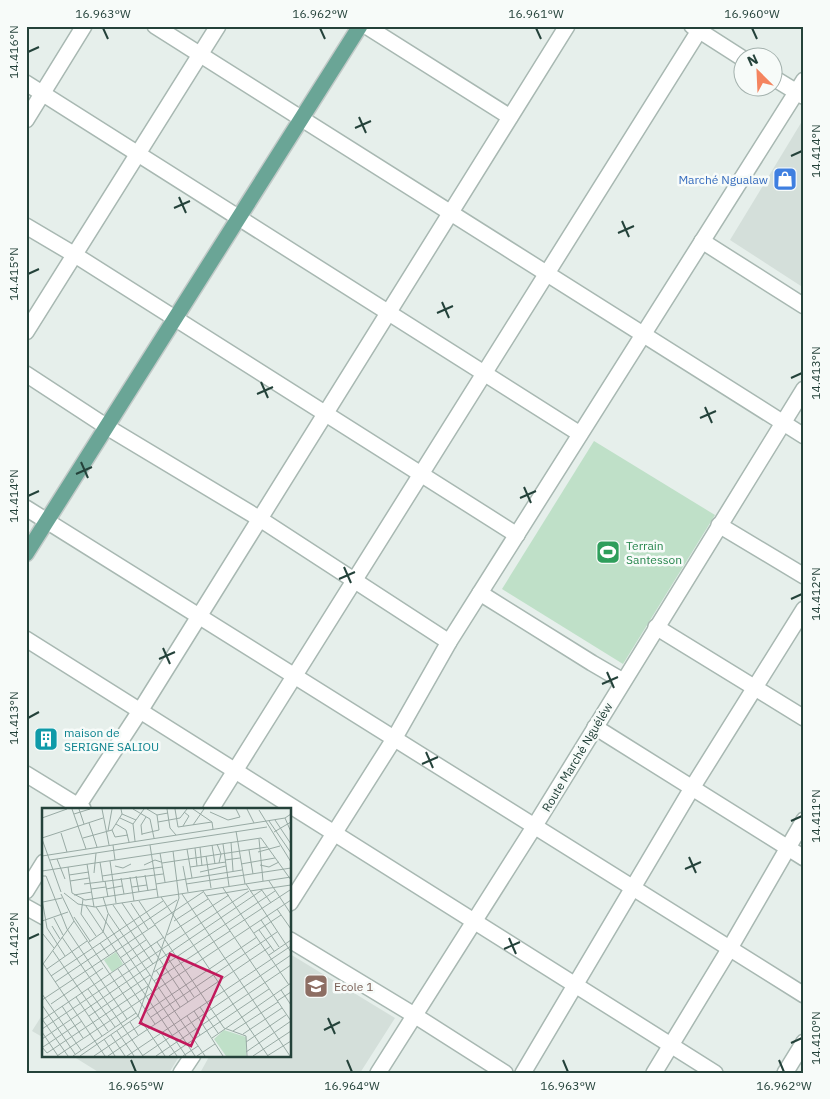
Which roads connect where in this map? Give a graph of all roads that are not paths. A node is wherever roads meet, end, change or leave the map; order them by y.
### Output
1 (84, 26) edge
2 (155, 26) edge
3 (218, 26) edge
4 (360, 26) edge
5 (366, 26) edge
6 (567, 26) edge
7 (698, 28) edge
8 (732, 51) edge
9 (200, 55) junction
10 (782, 81) edge
11 (26, 83) edge
12 (801, 89) edge
13 (43, 93) junction
14 (510, 117) junction
15 (301, 119) junction
16 (26, 120) edge
17 (138, 154) junction
18 (450, 213) junction
19 (239, 217) junction
20 (26, 226) edge
21 (702, 241) junction
22 (75, 255) junction
23 (547, 274) junction
24 (804, 306) edge
25 (388, 312) junction
26 (175, 319) junction
27 (26, 332) edge
28 (643, 334) junction
29 (485, 373) junction
30 (26, 374) edge
31 (804, 389) edge
32 (325, 414) junction
33 (783, 422) junction
34 (107, 427) junction
35 (580, 434) junction
36 (804, 436) edge
37 (421, 475) junction
38 (26, 508) edge
39 (260, 519) junction
40 (47, 521) junction
41 (719, 525) junction
42 (517, 535) junction
43 (26, 554) edge
44 (804, 576) edge
45 (355, 580) junction
46 (480, 593) junction
47 (804, 609) edge
48 (199, 616) junction
49 (656, 627) junction
50 (26, 639) edge
51 (449, 642) junction
52 (294, 676) junction
53 (623, 681) junction
54 (755, 687) junction
55 (140, 711) junction
56 (804, 718) edge
57 (595, 727) junction
58 (394, 739) junction
59 (236, 771) junction
60 (26, 774) edge
61 (692, 788) junction
62 (79, 808) edge
63 (212, 808) edge
64 (804, 820) edge
65 (534, 827) junction
66 (334, 833) junction
67 (787, 848) junction
68 (804, 858) edge
69 (42, 865) edge
70 (633, 888) junction
71 (26, 891) edge
72 (291, 901) edge
73 (26, 907) edge
74 (42, 917) edge
75 (474, 922) junction
76 (291, 941) edge
77 (730, 948) junction
78 (575, 984) junction
79 (804, 995) edge
80 (414, 1015) junction
81 (804, 1042) edge
82 (671, 1045) junction
83 (192, 1056) edge
84 (182, 1073) edge
85 (378, 1073) edge
86 (505, 1073) edge
87 (523, 1073) edge
88 (654, 1073) edge
89 (715, 1073) edge
90 (785, 1073) edge

1 - 13 street
2 - 9 street
3 - 9 street
4 - 15 main road
5 - 14 street
6 - 14 street
7 - 8 street
7 - 23 street
9 - 15 street
9 - 17 street
10 - 12 street
11 - 13 street
12 - 21 street
13 - 16 street
13 - 17 street
14 - 18 street
15 - 18 street
15 - 19 main road
17 - 19 street
17 - 22 street
18 - 23 street
18 - 25 street
19 - 25 street
19 - 26 main road
20 - 22 street
21 - 24 street
21 - 28 street
22 - 26 street
22 - 27 street
23 - 28 street
23 - 29 street
25 - 29 street
25 - 32 street
26 - 32 street
26 - 34 main road
28 - 33 street
28 - 35 street
29 - 35 street
29 - 37 street
30 - 34 street
31 - 33 street, Route Marché Nguéléw
32 - 37 street
32 - 39 street
33 - 36 street
33 - 41 street, Route Marché Nguéléw
34 - 39 street
34 - 40 main road
35 - 42 street
37 - 42 street
37 - 45 street
38 - 40 street
39 - 45 street
39 - 48 street
40 - 43 main road
40 - 48 street
41 - 44 street
41 - 49 street, Route Marché Nguéléw
42 - 46 street
45 - 51 street
45 - 52 street
46 - 51 street
46 - 53 street
47 - 54 street
48 - 52 street
48 - 55 street
49 - 53 street, Route Marché Nguéléw
49 - 54 street
50 - 55 street
51 - 58 street
52 - 58 street
52 - 59 street
53 - 57 street, Route Marché Nguéléw
54 - 56 street
54 - 61 street
55 - 59 street
55 - 62 street
57 - 61 street
57 - 65 street, Route Marché Nguéléw
58 - 65 street
58 - 66 street
59 - 63 street
59 - 66 street
60 - 62 street
61 - 67 street
61 - 70 street
64 - 67 street
65 - 70 street
65 - 75 street, Route Marché Nguéléw
66 - 72 street
66 - 75 street
67 - 68 street
67 - 77 street
69 - 71 street
70 - 77 street
70 - 78 street
73 - 74 street
75 - 78 street
75 - 80 street, Route Marché Nguéléw
76 - 80 street
77 - 79 street
77 - 82 street
78 - 82 street
78 - 87 street
80 - 85 street, Route Marché Nguéléw
80 - 86 street
81 - 90 street
82 - 88 street
82 - 89 street
83 - 84 street

